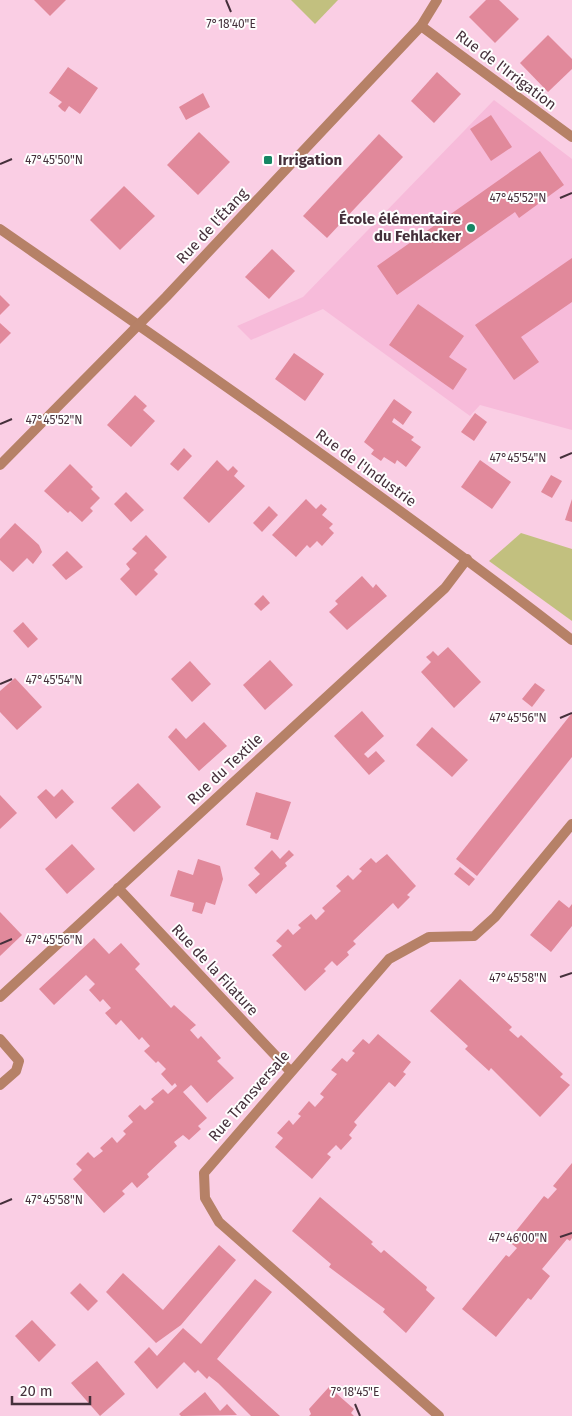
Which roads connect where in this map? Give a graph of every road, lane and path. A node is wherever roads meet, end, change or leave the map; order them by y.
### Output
1 (437, 0) edge
2 (421, 26) junction
3 (572, 137) edge
4 (0, 229) edge
5 (138, 326) junction
6 (0, 465) edge
7 (467, 559) junction
8 (572, 640) edge
9 (572, 824) edge
10 (118, 888) junction
11 (0, 997) edge
12 (0, 1039) edge
13 (290, 1071) junction
14 (0, 1085) edge
15 (439, 1416) edge

1 - 2 street, Rue de l'Étang
2 - 3 street, Rue de l'Irrigation
2 - 5 street, Rue de l'Étang
4 - 5 street, Rue de l'Industrie
5 - 6 street, Rue de l'Étang
5 - 7 street, Rue de l'Industrie
7 - 8 street, Rue de l'Industrie
7 - 10 street, Rue du Textile
9 - 13 street, Rue Transversale
10 - 11 street, Rue du Textile
10 - 13 street, Rue de la Filature
12 - 14 street
13 - 15 street, Rue Transversale

